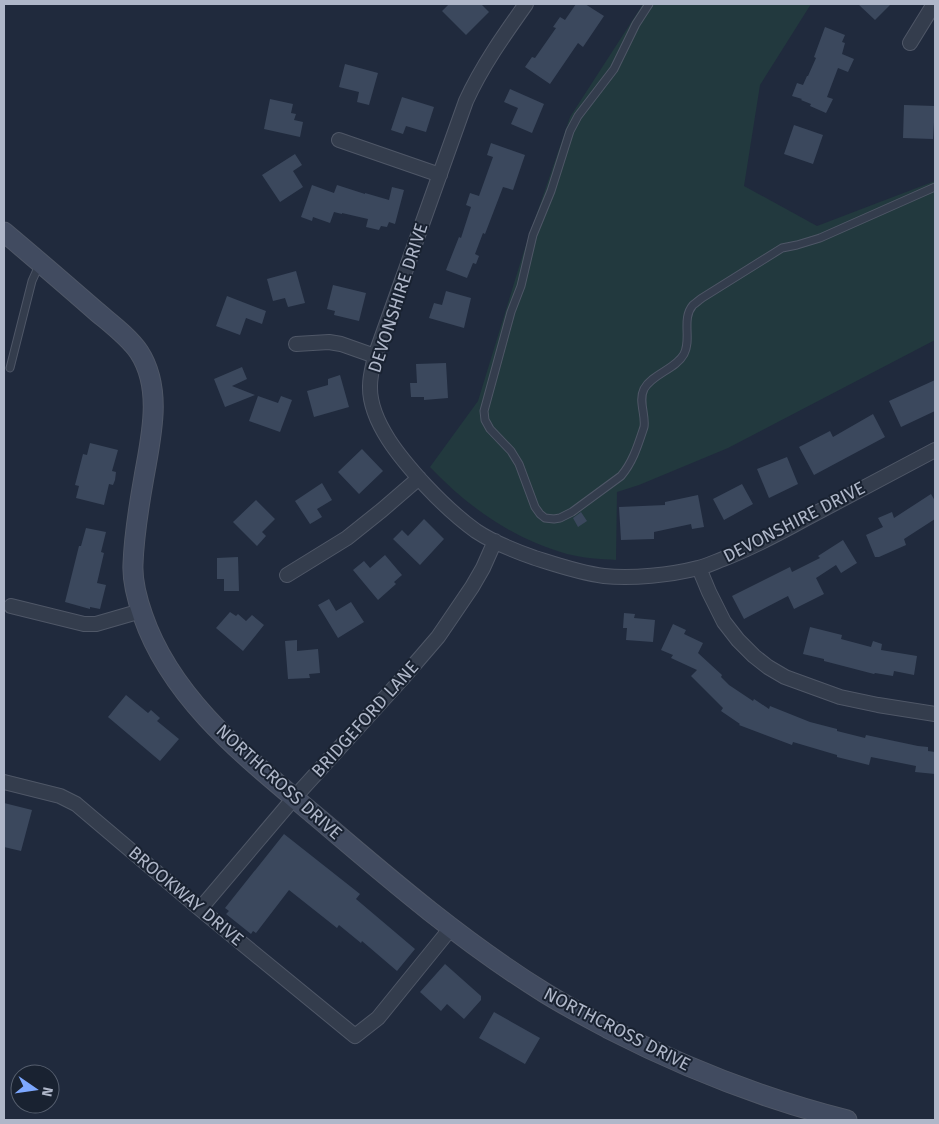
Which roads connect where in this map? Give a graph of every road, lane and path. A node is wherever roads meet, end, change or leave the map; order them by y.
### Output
1 (525, 4) edge
2 (648, 4) edge
3 (934, 4) edge
4 (910, 43) dead end
5 (339, 140) dead end
6 (440, 175) junction
7 (935, 188) edge
8 (4, 232) edge
9 (40, 263) junction
10 (296, 344) dead end
11 (376, 356) junction
12 (10, 368) dead end
13 (935, 450) edge
14 (419, 478) junction
15 (495, 541) junction
16 (699, 568) junction
17 (287, 575) dead end
18 (11, 606) dead end
19 (141, 611) junction
20 (935, 714) edge
21 (4, 782) edge
22 (294, 798) junction
23 (200, 909) junction
24 (451, 928) junction
25 (847, 1120) edge

1 - 6 street, DEVONSHIRE DRIVE
2 - 7 lane
3 - 4 street
5 - 6 street
6 - 11 street, DEVONSHIRE DRIVE
8 - 9 street, NORTHCROSS DRIVE
9 - 12 lane
9 - 19 street, NORTHCROSS DRIVE
10 - 11 street
11 - 14 street, DEVONSHIRE DRIVE
13 - 16 street, DEVONSHIRE DRIVE
14 - 15 street, DEVONSHIRE DRIVE
14 - 17 street
15 - 16 street, DEVONSHIRE DRIVE
15 - 22 street, BRIDGEFORD LANE
16 - 20 street
18 - 19 street
19 - 22 street, NORTHCROSS DRIVE
21 - 23 street, BROOKWAY DRIVE
22 - 23 street, BRIDGEFORD LANE
22 - 24 street, NORTHCROSS DRIVE
23 - 24 street, BROOKWAY DRIVE
24 - 25 street, NORTHCROSS DRIVE

